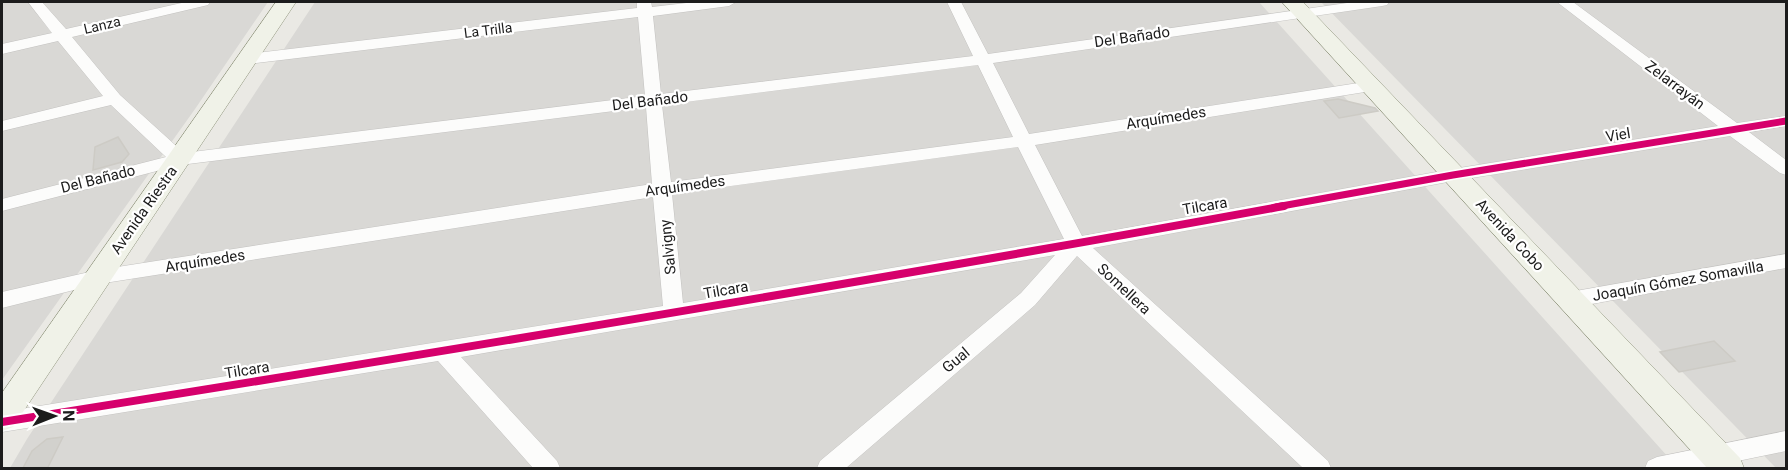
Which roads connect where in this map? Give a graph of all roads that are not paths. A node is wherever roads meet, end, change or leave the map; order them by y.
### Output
1 (35, 2) edge
2 (204, 2) edge
3 (286, 2) edge
4 (729, 2) edge
5 (954, 2) edge
6 (1382, 2) edge
7 (1564, 2) edge
8 (644, 6) edge
9 (1297, 7) edge
10 (60, 35) junction
11 (2, 49) edge
12 (248, 59) junction
13 (982, 60) junction
14 (1371, 86) junction
15 (114, 99) junction
16 (654, 101) junction
17 (1786, 121) edge
18 (2, 126) edge
19 (1736, 130) junction
20 (1023, 141) junction
21 (180, 159) junction
22 (1786, 169) edge
23 (1454, 175) junction
24 (662, 189) junction
25 (2, 205) edge
26 (1076, 244) junction
27 (1786, 261) edge
28 (98, 277) junction
29 (2, 300) edge
30 (1570, 300) junction
31 (674, 313) junction
32 (443, 352) junction
33 (2, 420) edge
34 (1786, 441) edge
35 (1722, 462) edge
36 (548, 468) edge
37 (829, 468) edge
38 (1319, 468) edge
39 (1657, 468) edge

1 - 10 street
2 - 10 street, Lanza
3 - 12 main road, Avenida Riestra
4 - 8 street, La Trilla
5 - 13 street, Somellera
6 - 9 street, Del Bañado
7 - 19 street, Zelarrayán
8 - 12 street, La Trilla
8 - 16 street, Salvigny
9 - 13 street, Del Bañado
9 - 14 main road, Avenida Cobo
10 - 11 street, Lanza
10 - 15 street
12 - 21 main road, Avenida Riestra
13 - 16 street, Del Bañado
13 - 20 street, Somellera
14 - 20 street, Arquímedes
14 - 23 main road, Avenida Cobo
15 - 18 street
15 - 21 street
16 - 21 street, Del Bañado
16 - 24 street, Salvigny
17 - 19 street, Viel
19 - 22 street, Zelarrayán
19 - 23 street, Viel
20 - 24 street, Arquímedes
20 - 26 street, Somellera
21 - 25 street, Del Bañado
21 - 28 main road, Avenida Riestra
23 - 26 street, Tilcara
23 - 30 main road, Avenida Cobo
24 - 28 street, Arquímedes
24 - 31 street, Salvigny
26 - 31 street, Tilcara
26 - 37 street, Gual
26 - 38 street, Somellera
27 - 30 street, Joaquín Gómez Somavilla
28 - 29 street, Arquímedes
28 - 33 main road, Avenida Riestra
30 - 35 main road, Avenida Cobo
31 - 32 street, Tilcara
32 - 33 street, Tilcara
32 - 36 street
34 - 35 street
35 - 39 street

